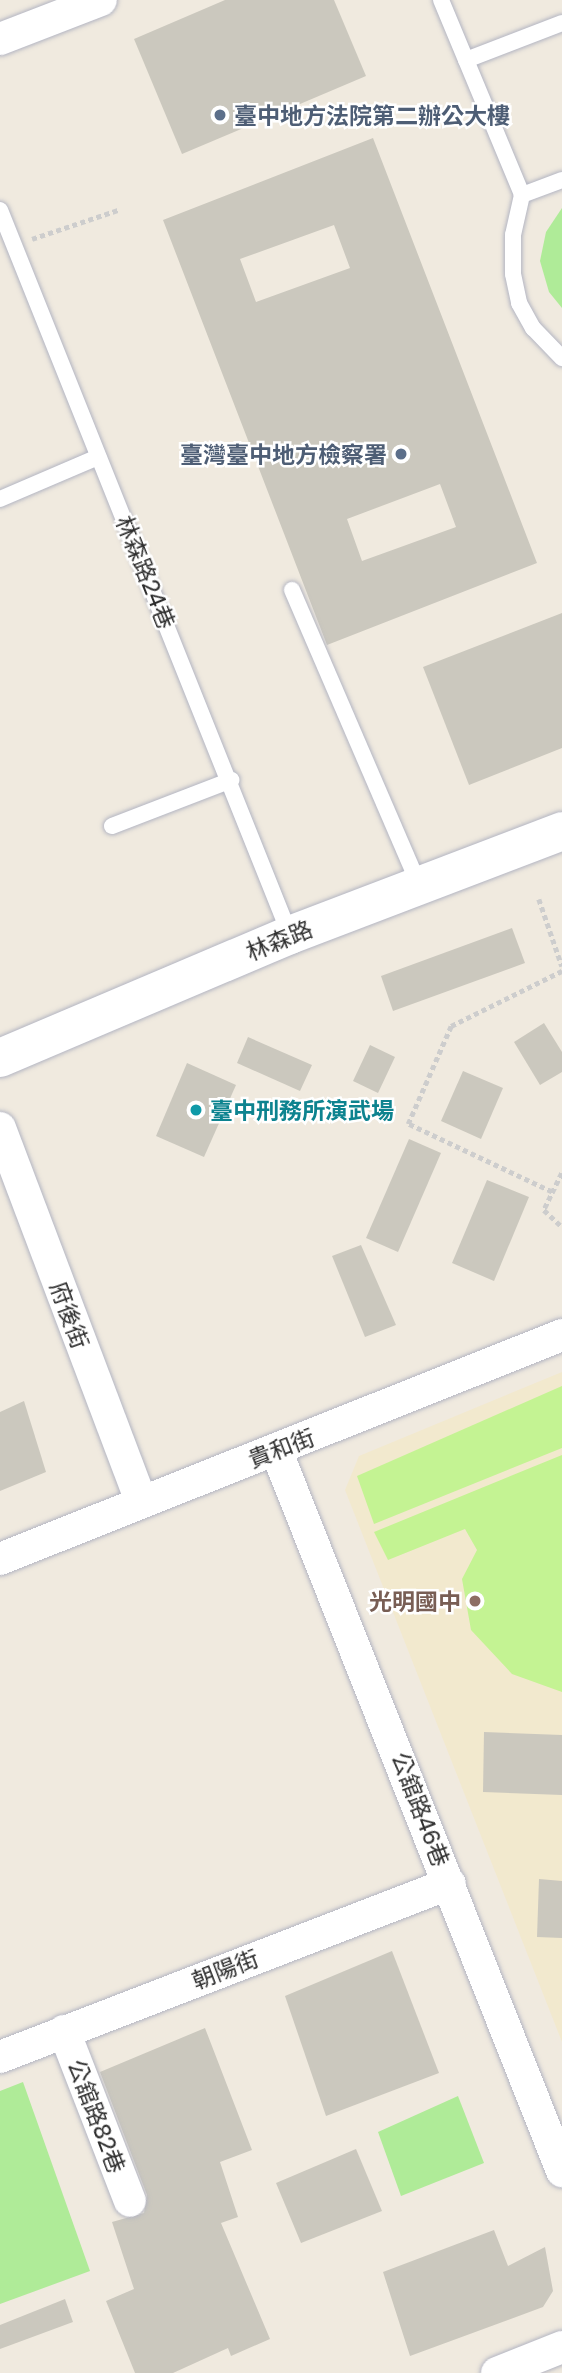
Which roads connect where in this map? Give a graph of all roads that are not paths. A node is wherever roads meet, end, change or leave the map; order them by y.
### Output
1 (101, 0) edge
2 (441, 0) edge
3 (47, 10) edge
4 (562, 23) edge
5 (0, 39) edge
6 (466, 60) junction
7 (562, 180) edge
8 (522, 195) junction
9 (0, 210) edge
10 (562, 358) edge
11 (98, 457) junction
12 (0, 499) edge
13 (292, 590) dead end
14 (231, 780) junction
15 (112, 826) dead end
16 (562, 831) edge
17 (419, 885) junction
18 (290, 935) junction
19 (0, 1058) edge
20 (0, 1128) edge
21 (562, 1335) edge
22 (276, 1450) junction
23 (141, 1502) junction
24 (0, 1559) edge
25 (450, 1883) junction
26 (64, 2031) junction
27 (0, 2056) edge
28 (562, 2171) edge
29 (130, 2202) dead end
30 (548, 2359) edge
31 (497, 2373) edge

1 - 3 street
2 - 6 lane
3 - 5 street
4 - 6 lane
6 - 8 lane
7 - 8 lane
8 - 10 lane
9 - 11 lane, 林森路24巷
11 - 12 lane
11 - 14 lane, 林森路24巷
13 - 17 lane
14 - 15 lane
14 - 18 lane, 林森路24巷
16 - 17 main road, 林森路
17 - 18 main road, 林森路
18 - 19 main road, 林森路
20 - 23 street, 府後街
21 - 22 street, 貴和街
22 - 23 street, 貴和街
22 - 25 street, 公舘路46巷
23 - 24 street, 貴和街
25 - 26 street, 朝陽街
25 - 28 street, 公舘路46巷
26 - 27 street, 朝陽街
26 - 29 street, 公舘路82巷
30 - 31 street

